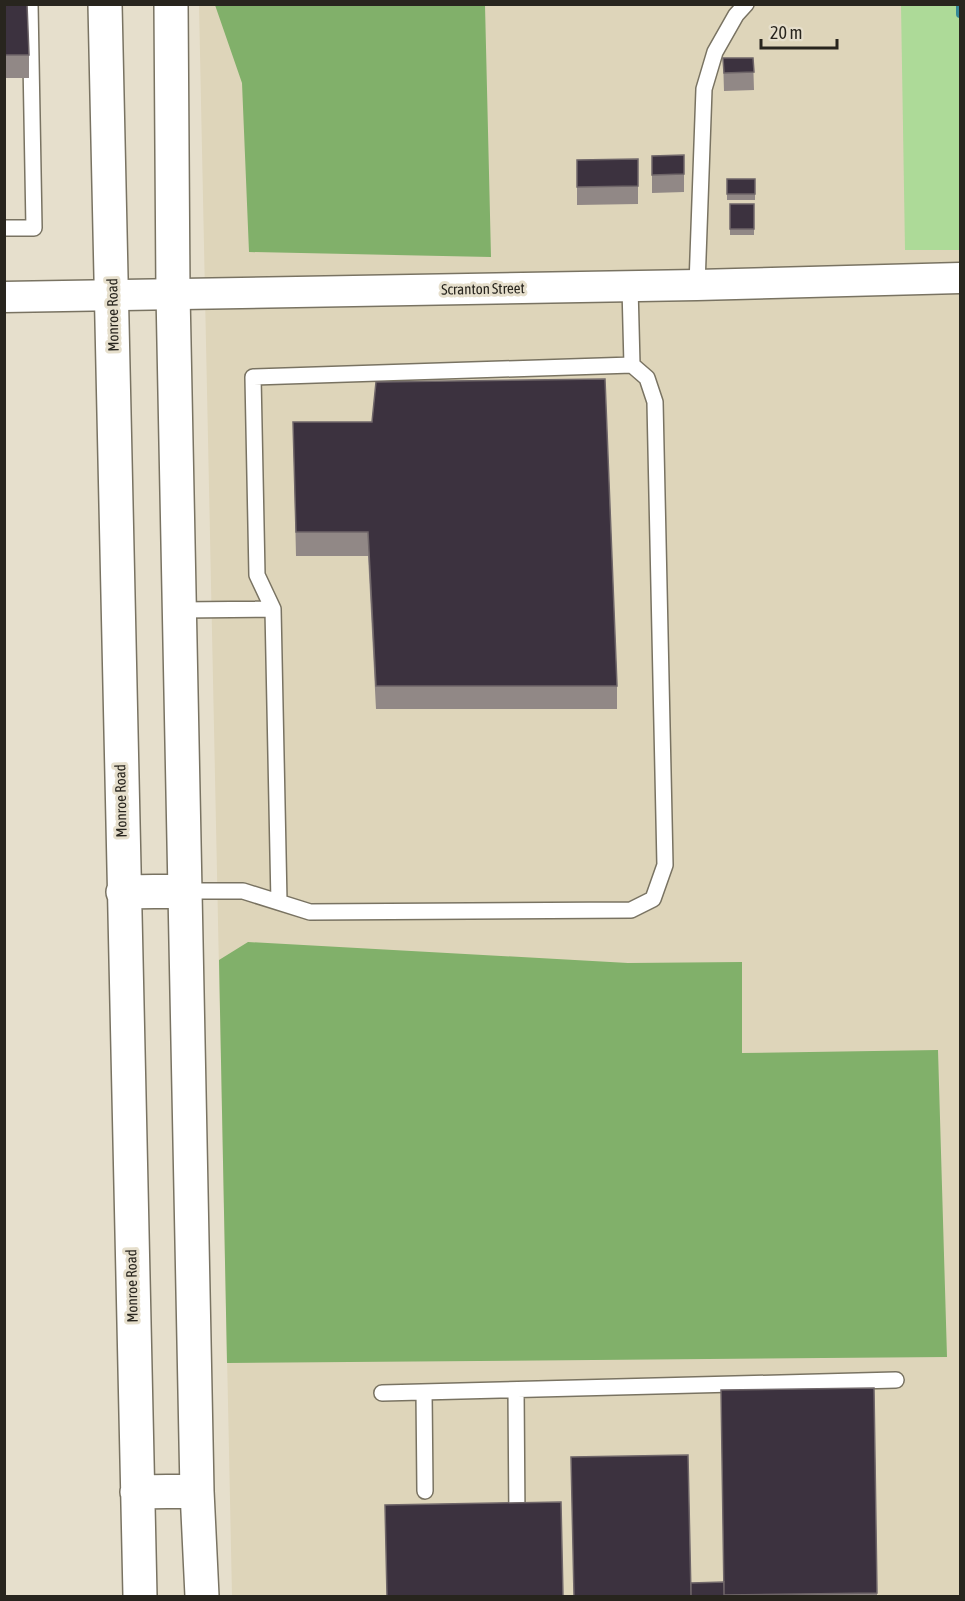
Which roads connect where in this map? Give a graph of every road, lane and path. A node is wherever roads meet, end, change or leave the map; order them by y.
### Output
1 (30, 4) edge
2 (105, 4) edge
3 (171, 4) edge
4 (746, 4) edge
5 (4, 228) edge
6 (960, 278) edge
7 (697, 285) junction
8 (630, 287) junction
9 (173, 293) junction
10 (112, 294) junction
11 (4, 297) edge
12 (632, 365) junction
13 (273, 609) junction
14 (181, 610) junction
15 (185, 891) junction
16 (123, 892) junction
17 (279, 902) junction
18 (896, 1380) dead end
19 (516, 1390) junction
20 (424, 1392) junction
21 (382, 1393) dead end
22 (196, 1491) junction
23 (425, 1491) dead end
24 (137, 1492) junction
25 (517, 1521) edge
26 (140, 1596) edge
27 (202, 1596) edge

1 - 5 lane
2 - 10 main road, Monroe Road
3 - 9 main road
4 - 7 lane
6 - 7 street, Scranton Street
7 - 8 street, Scranton Street
8 - 9 street, Scranton Street
8 - 12 lane
9 - 10 street, Scranton Street
9 - 14 main road
10 - 11 street, Scranton Street
10 - 16 main road, Monroe Road
12 - 13 lane
12 - 17 lane
13 - 14 lane
13 - 17 lane
14 - 15 main road
15 - 16 main road
15 - 17 lane
15 - 22 main road
16 - 24 main road, Monroe Road
18 - 19 lane
19 - 20 lane
19 - 25 lane
20 - 21 lane
20 - 23 lane
22 - 24 main road
22 - 27 main road
24 - 26 main road, Monroe Road

